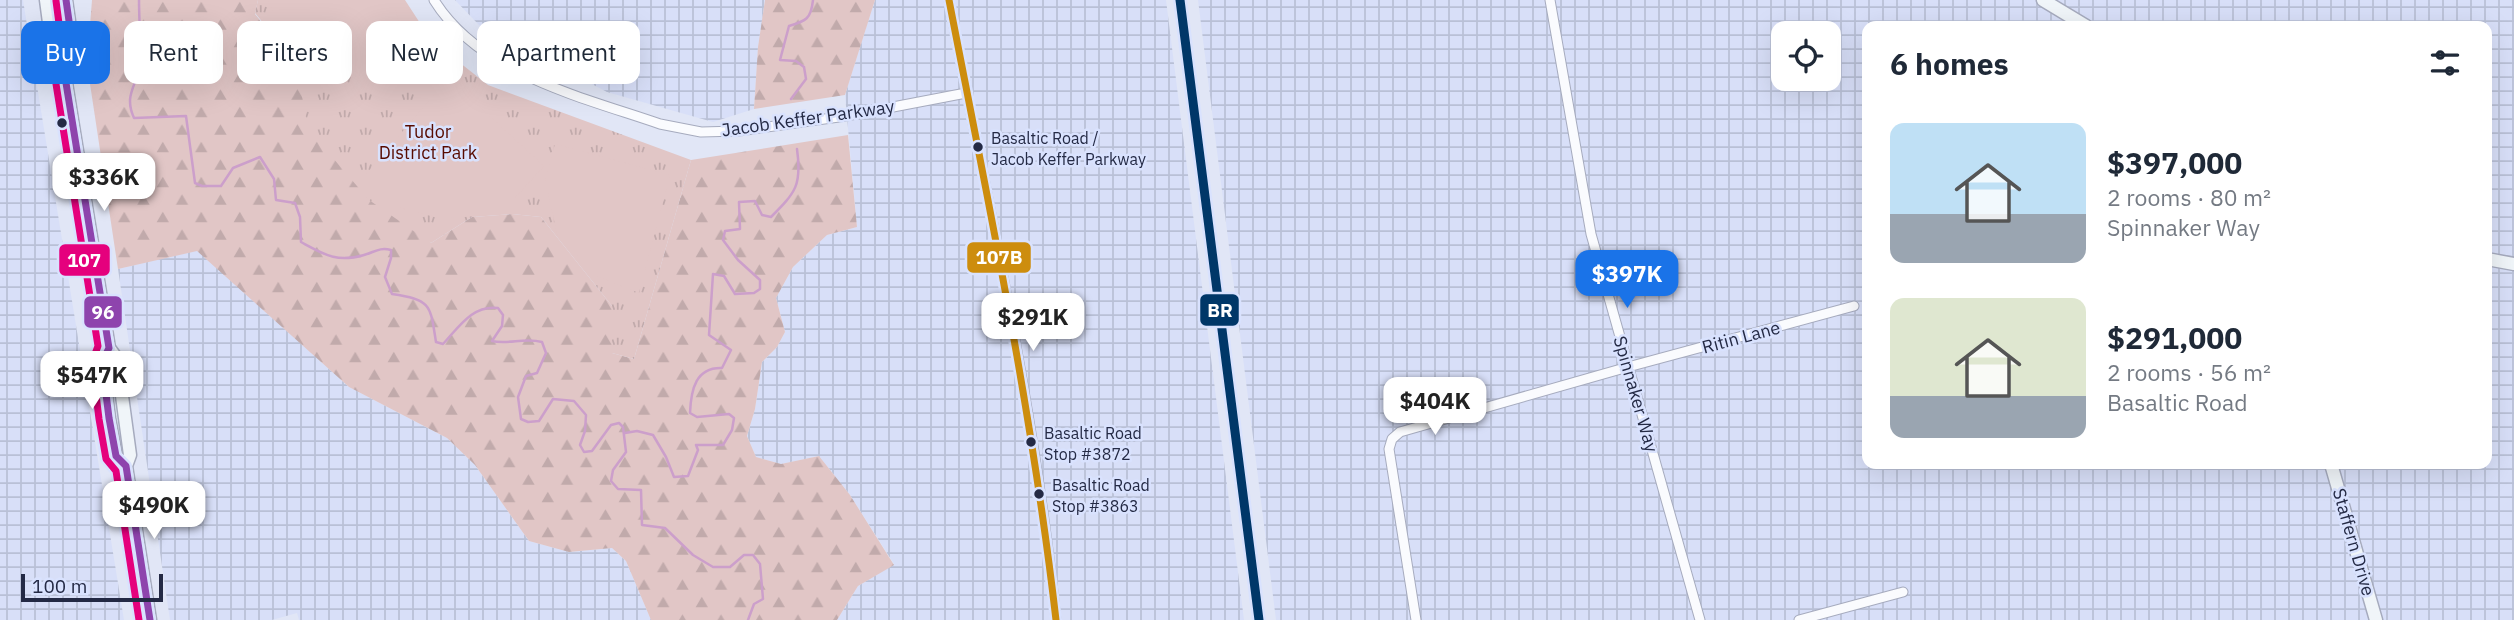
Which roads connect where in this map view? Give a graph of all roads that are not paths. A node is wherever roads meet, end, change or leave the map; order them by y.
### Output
1 (46, 0) edge
2 (66, 0) edge
3 (434, 0) edge
4 (949, 0) edge
5 (1550, 0) edge
6 (2043, 0) edge
7 (49, 21) edge
8 (69, 21) edge
9 (2078, 21) edge
10 (66, 84) edge
11 (966, 93) junction
12 (2492, 260) edge
13 (2514, 264) edge
14 (1854, 306) dead end
15 (1628, 367) junction
16 (2333, 469) edge
17 (1903, 592) dead end
18 (150, 620) edge
19 (1056, 620) edge
20 (1416, 620) edge
21 (1700, 620) edge
22 (1799, 620) edge
23 (2376, 620) edge

1 - 7 main road
2 - 8 main road
3 - 11 street, Jacob Keffer Parkway
4 - 11 street
5 - 15 street, Spinnaker Way
6 - 9 main road
10 - 18 main road
11 - 19 street
12 - 13 main road
14 - 15 street, Ritin Lane
15 - 20 street, Ritin Lane
15 - 21 street, Spinnaker Way
16 - 23 main road, Staffern Drive
17 - 22 street

